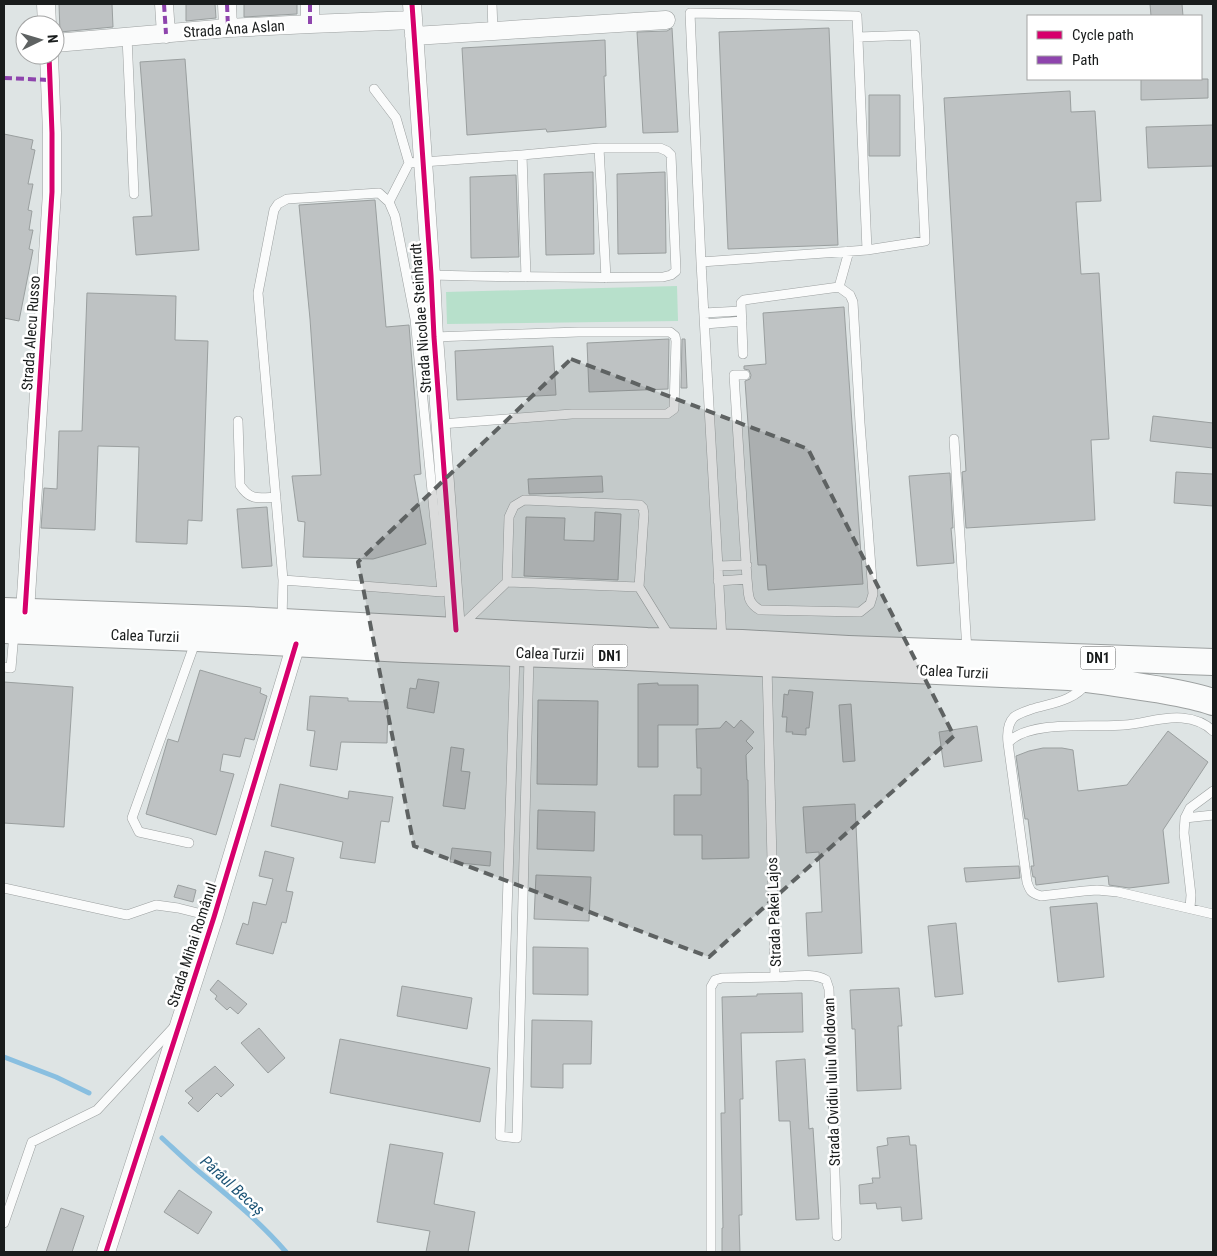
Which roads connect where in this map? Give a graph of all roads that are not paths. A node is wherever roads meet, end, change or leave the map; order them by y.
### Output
1 (164, 4) edge
2 (227, 4) edge
3 (310, 4) edge
4 (492, 4) edge
5 (413, 20) edge
6 (666, 20) dead end
7 (310, 24) junction
8 (228, 28) junction
9 (493, 31) junction
10 (166, 34) junction
11 (127, 37) junction
12 (858, 37) junction
13 (65, 43) edge
14 (49, 65) edge
15 (374, 89) dead end
16 (600, 148) junction
17 (522, 155) junction
18 (416, 162) junction
19 (134, 194) dead end
20 (389, 202) junction
21 (867, 250) junction
22 (849, 251) junction
23 (701, 262) junction
24 (431, 275) junction
25 (526, 277) junction
26 (606, 278) junction
27 (840, 287) junction
28 (741, 311) junction
29 (704, 313) junction
30 (742, 321) junction
31 (705, 324) junction
32 (434, 337) junction
33 (743, 354) dead end
34 (745, 375) dead end
35 (238, 421) dead end
36 (440, 424) junction
37 (954, 440) dead end
38 (276, 497) junction
39 (746, 565) junction
40 (718, 566) junction
41 (747, 579) junction
42 (283, 580) junction
43 (718, 581) junction
44 (507, 582) junction
45 (640, 587) junction
46 (12, 621) edge
47 (282, 622) junction
48 (456, 630) junction
49 (197, 638) junction
50 (672, 641) junction
51 (722, 643) junction
52 (296, 644) junction
53 (967, 653) junction
54 (522, 654) junction
55 (1213, 662) edge
56 (767, 664) junction
57 (4, 667) edge
58 (1090, 679) junction
59 (1213, 702) edge
60 (1213, 731) edge
61 (1008, 743) junction
62 (1213, 791) edge
63 (1213, 815) edge
64 (1185, 818) junction
65 (189, 844) dead end
66 (4, 888) edge
67 (1190, 908) junction
68 (1213, 914) edge
69 (214, 916) junction
70 (775, 977) junction
71 (181, 1019) junction
72 (4, 1223) edge
73 (837, 1236) dead end
74 (106, 1252) edge
75 (711, 1252) edge

1 - 10 street
2 - 8 street
3 - 7 street
4 - 9 lane
5 - 7 street, Strada Ana Aslan
5 - 9 street, Strada Ana Aslan
5 - 18 street, Strada Nicolae Steinhardt
6 - 9 street, Strada Ana Aslan
7 - 8 street, Strada Ana Aslan
8 - 10 street, Strada Ana Aslan
10 - 11 street, Strada Ana Aslan
11 - 13 street, Strada Ana Aslan
11 - 19 lane
12 - 21 lane
12 - 21 lane
12 - 23 lane
14 - 46 street, Strada Alecu Russo
15 - 18 lane
16 - 17 lane
16 - 26 lane
16 - 26 lane
17 - 18 lane
17 - 25 lane
18 - 20 lane
18 - 24 street, Strada Nicolae Steinhardt
20 - 38 lane
20 - 42 lane
21 - 22 lane
22 - 23 lane
22 - 27 lane
23 - 29 lane
24 - 25 lane
24 - 32 street, Strada Nicolae Steinhardt
25 - 26 lane
27 - 28 lane
27 - 41 lane
28 - 29 lane
28 - 30 lane
29 - 31 lane
30 - 31 lane
30 - 33 lane
31 - 40 lane
32 - 36 street, Strada Nicolae Steinhardt
32 - 36 lane
34 - 39 lane
35 - 38 lane
36 - 48 street, Strada Nicolae Steinhardt
37 - 53 lane
38 - 42 lane
39 - 40 lane
39 - 41 lane
40 - 43 lane
41 - 43 lane
42 - 47 lane
43 - 51 lane
44 - 45 lane
44 - 45 lane
44 - 48 lane
45 - 50 lane
46 - 47 main road, Calea Turzii / DN1
46 - 49 main road, Calea Turzii / DN1
46 - 57 lane
47 - 48 main road, Calea Turzii / DN1
48 - 50 main road, Calea Turzii / DN1
49 - 52 main road, Calea Turzii / DN1
49 - 65 lane
50 - 51 main road, Calea Turzii / DN1
51 - 53 main road, Calea Turzii / DN1
52 - 54 main road, Calea Turzii / DN1
52 - 69 street, Strada Mihai Românul
53 - 55 main road, Calea Turzii / DN1
54 - 54 lane
54 - 56 main road, Calea Turzii / DN1
56 - 58 main road, Calea Turzii / DN1
56 - 70 lane, Strada Pakei Lajos
58 - 59 main road, Calea Turzii / DN1
58 - 61 lane
60 - 61 lane
61 - 67 lane
62 - 64 lane
63 - 64 lane
64 - 67 lane
66 - 69 lane
67 - 68 lane
69 - 71 street, Strada Mihai Românul
70 - 73 lane, Strada Ovidiu Iuliu Moldovan
70 - 75 lane, Strada Pakei Lajos
71 - 72 lane
71 - 74 street, Strada Mihai Românul

